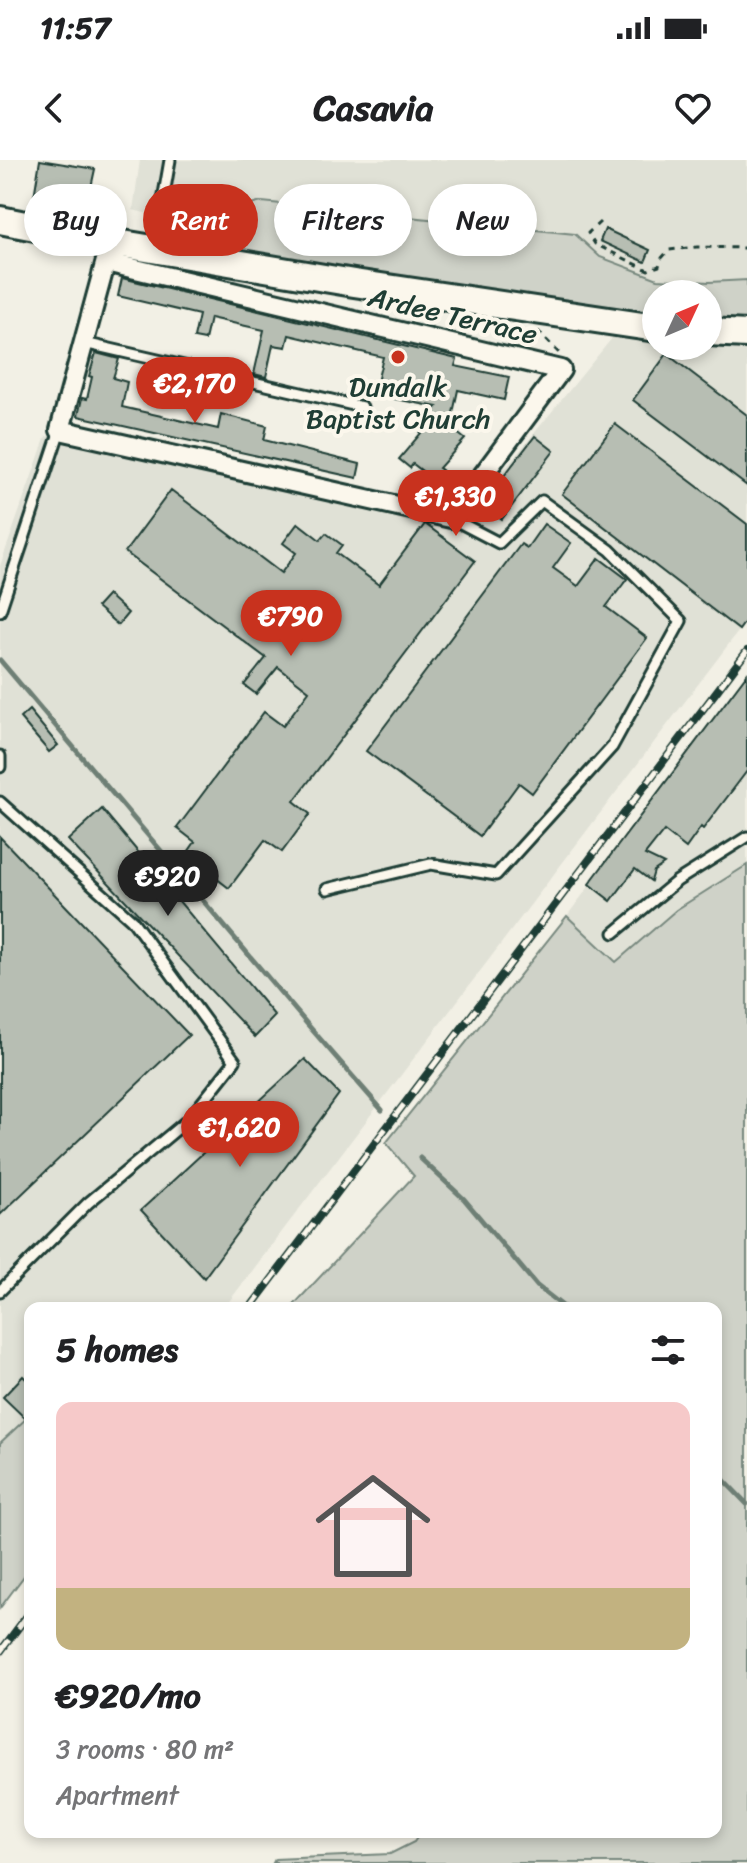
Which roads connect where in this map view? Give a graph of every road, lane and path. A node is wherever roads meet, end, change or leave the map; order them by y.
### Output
1 (170, 160) edge
2 (166, 184) edge
3 (0, 220) edge
4 (600, 222) dead end
5 (24, 227) edge
6 (747, 248) edge
7 (108, 256) edge
8 (127, 256) edge
9 (168, 256) edge
10 (198, 270) junction
11 (532, 310) junction
12 (642, 326) edge
13 (722, 333) edge
14 (747, 334) edge
15 (84, 343) junction
16 (561, 370) junction
17 (362, 407) dead end
18 (60, 430) junction
19 (451, 518) junction
20 (0, 608) edge
21 (0, 756) edge
22 (0, 767) edge
23 (0, 802) edge
24 (747, 837) edge
25 (327, 889) dead end
26 (614, 933) dead end
27 (0, 1291) edge

1 - 2 lane
3 - 5 main road
4 - 6 path
7 - 15 street
8 - 10 street, Ardee Terrace
9 - 10 main road
10 - 11 main road
10 - 16 street, Ardee Terrace
11 - 12 main road
11 - 16 path
13 - 14 main road
15 - 17 lane
15 - 18 street
16 - 19 street, Ardee Terrace
18 - 19 street
18 - 20 lane
19 - 25 lane
21 - 22 lane
23 - 27 lane
24 - 26 lane

